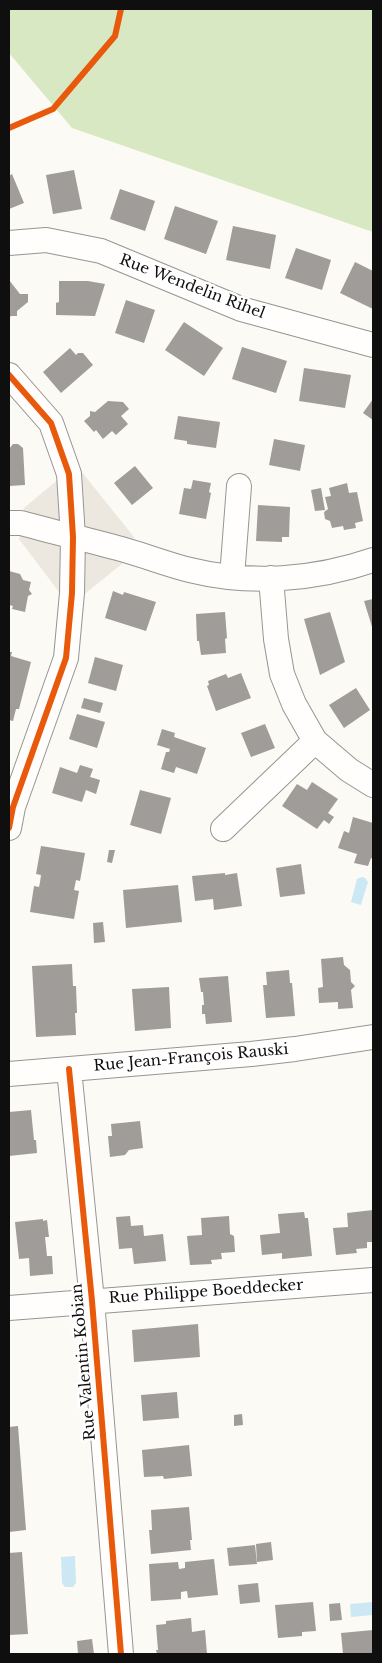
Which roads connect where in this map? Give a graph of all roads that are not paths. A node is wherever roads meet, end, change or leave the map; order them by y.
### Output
1 (9, 243) edge
2 (373, 345) edge
3 (9, 375) edge
4 (239, 486) dead end
5 (15, 523) edge
6 (73, 537) junction
7 (373, 560) edge
8 (232, 577) junction
9 (271, 578) junction
10 (315, 741) junction
11 (373, 785) edge
12 (9, 828) edge
13 (223, 829) dead end
14 (373, 1037) edge
15 (69, 1069) junction
16 (9, 1074) edge
17 (373, 1280) edge
18 (92, 1301) junction
19 (9, 1308) edge
20 (121, 1654) edge

1 - 2 street, Rue Wendelin Rihel
3 - 6 street
4 - 8 street
5 - 6 street
6 - 8 street
6 - 12 street
7 - 9 street
8 - 9 street
9 - 10 street
10 - 11 street
10 - 13 street
14 - 15 street, Rue Jean-François Rauski
15 - 16 street, Rue Jean-François Rauski
15 - 18 street, Rue Valentin Kobian
17 - 18 street, Rue Philippe Boeddecker
18 - 19 street, Rue Philippe Boeddecker
18 - 20 street, Rue Valentin Kobian

